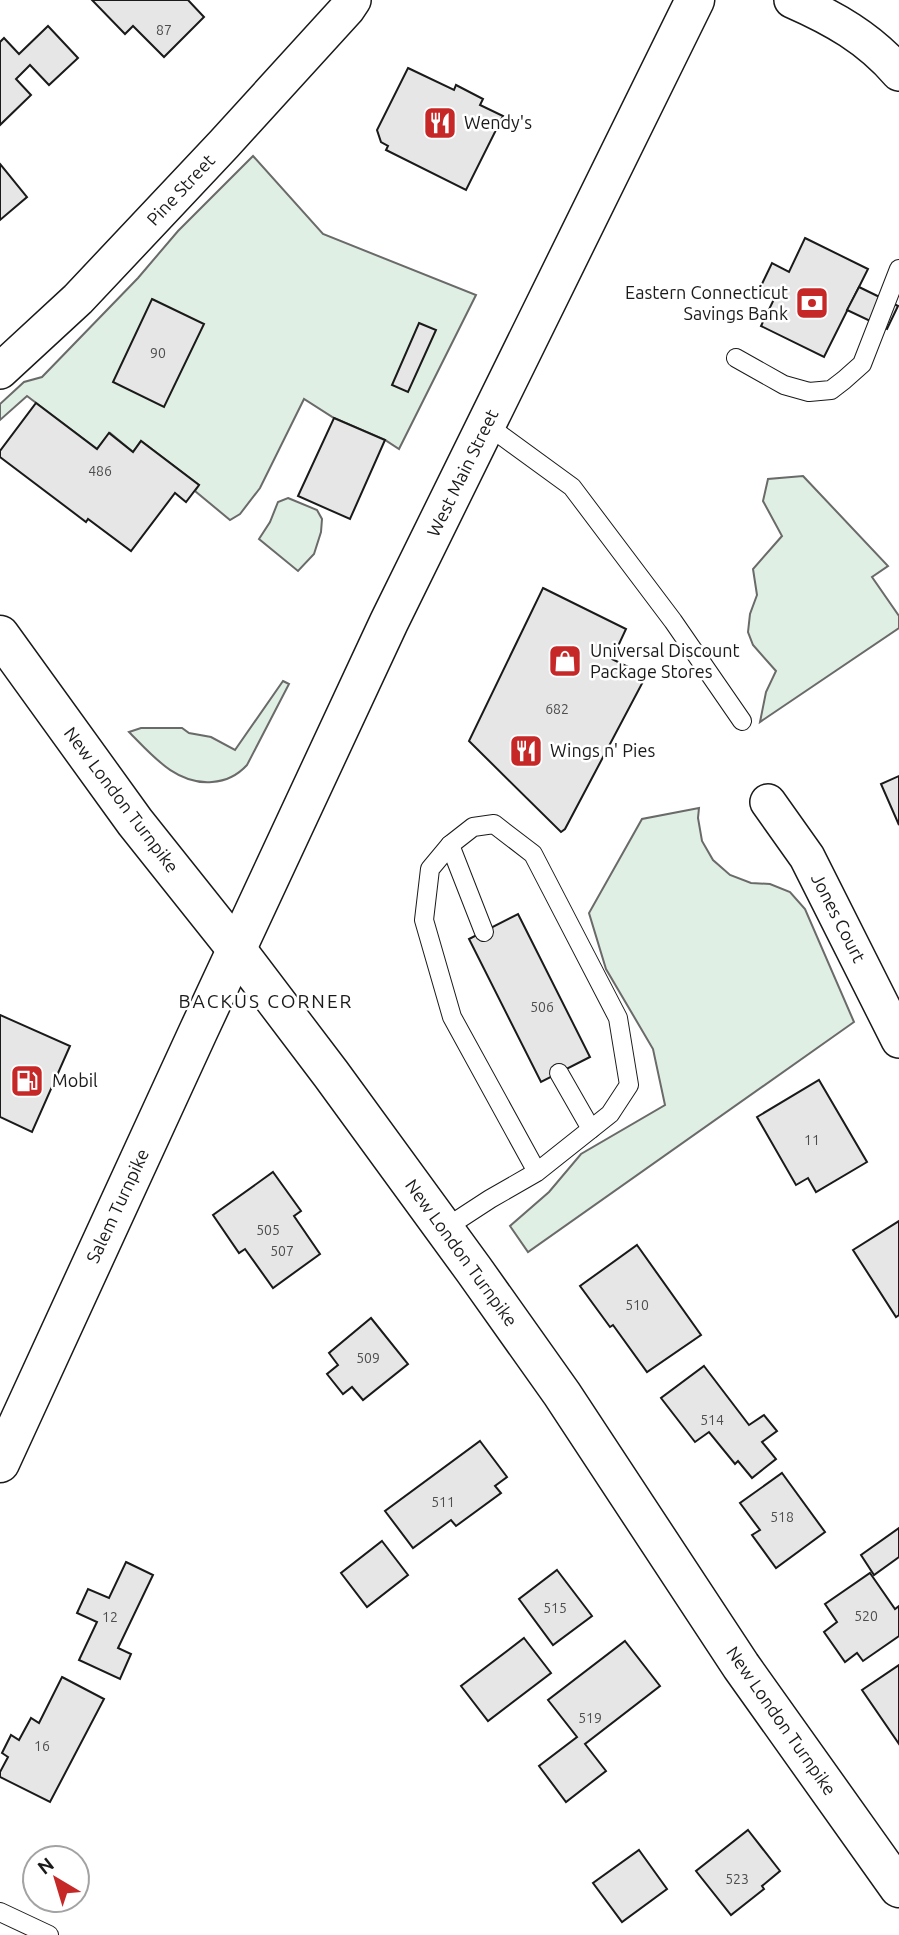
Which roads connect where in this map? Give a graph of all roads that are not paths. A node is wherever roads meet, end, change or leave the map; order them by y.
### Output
1 (353, 0) edge
2 (695, 0) edge
3 (792, 0) edge
4 (899, 73) edge
5 (899, 269) edge
6 (736, 358) dead end
7 (0, 371) edge
8 (487, 425) junction
9 (0, 635) edge
10 (742, 721) dead end
11 (768, 802) dead end
12 (450, 845) junction
13 (484, 932) dead end
14 (237, 950) junction
15 (899, 1040) edge
16 (559, 1073) dead end
17 (591, 1129) junction
18 (537, 1172) junction
19 (444, 1229) junction
20 (0, 1463) edge
21 (899, 1888) edge
22 (0, 1912) edge
23 (49, 1935) edge

1 - 7 street, Pine Street
2 - 8 main road, West Main Street
3 - 4 street
5 - 6 lane
8 - 10 lane
8 - 14 main road, West Main Street
9 - 14 main road, New London Turnpike
11 - 15 street, Jones Court
12 - 13 lane
12 - 17 lane
12 - 18 lane
14 - 19 main road, New London Turnpike
14 - 20 main road, Salem Turnpike
16 - 17 lane
17 - 18 lane
18 - 19 lane
19 - 21 main road, New London Turnpike
22 - 23 lane

